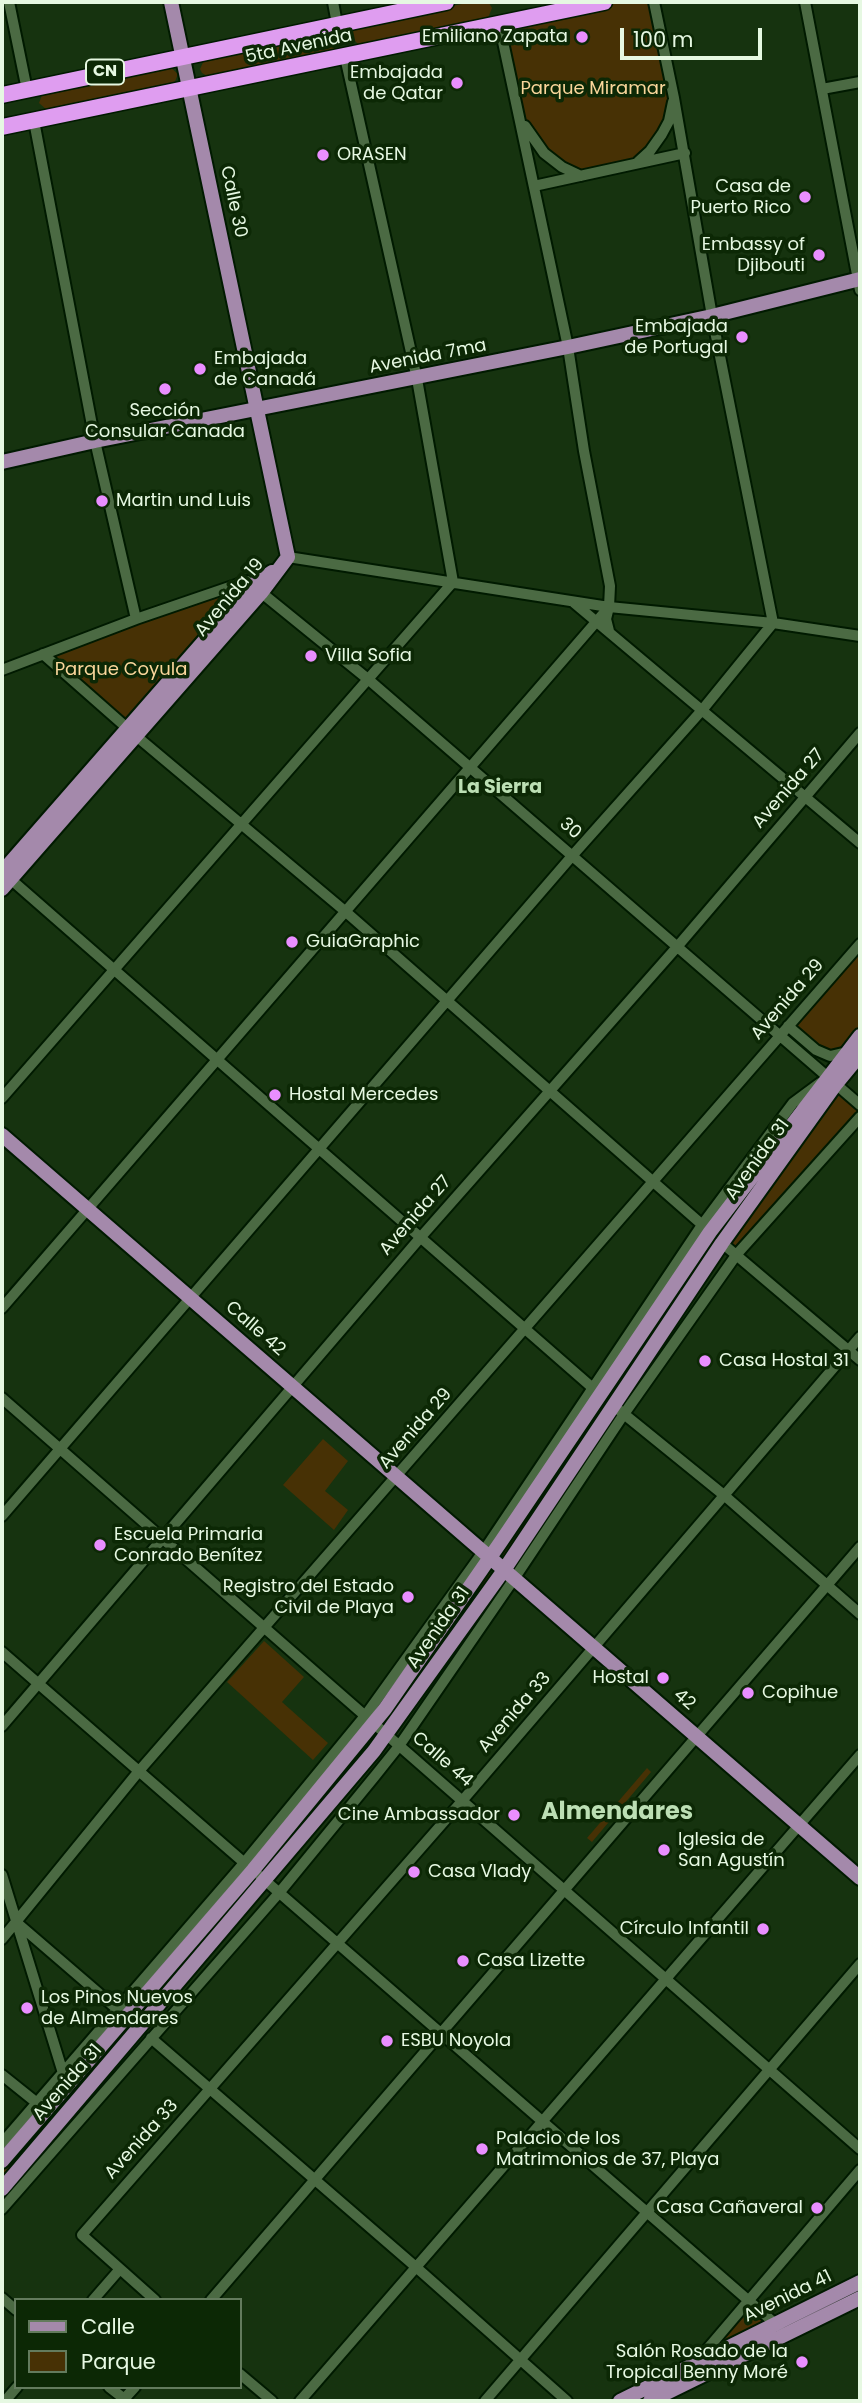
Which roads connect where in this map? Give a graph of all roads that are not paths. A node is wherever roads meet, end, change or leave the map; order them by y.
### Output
1 (9, 2) edge
2 (172, 2) edge
3 (333, 2) edge
4 (446, 2) edge
5 (604, 2) edge
6 (654, 2) edge
7 (805, 2) edge
8 (499, 23) junction
9 (337, 24) junction
10 (182, 55) junction
11 (345, 57) junction
12 (860, 82) edge
13 (189, 89) junction
14 (822, 89) junction
15 (27, 90) junction
16 (2, 94) edge
17 (674, 98) junction
18 (520, 118) junction
19 (34, 121) junction
20 (2, 127) edge
21 (685, 153) junction
22 (636, 164) junction
23 (581, 176) junction
24 (534, 186) junction
25 (860, 283) edge
26 (712, 316) junction
27 (568, 347) junction
28 (417, 379) junction
29 (258, 410) junction
30 (95, 441) junction
31 (2, 462) edge
32 (288, 557) junction
33 (453, 582) junction
34 (257, 589) junction
35 (572, 601) junction
36 (609, 607) junction
37 (136, 620) junction
38 (597, 621) junction
39 (773, 623) junction
40 (609, 631) junction
41 (860, 636) edge
42 (43, 653) junction
43 (2, 670) edge
44 (369, 680) junction
45 (703, 709) junction
46 (131, 731) junction
47 (860, 733) edge
48 (471, 769) junction
49 (806, 796) junction
50 (242, 823) junction
51 (860, 843) edge
52 (572, 856) junction
53 (3, 877) edge
54 (346, 912) junction
55 (860, 944) edge
56 (677, 947) junction
57 (114, 969) junction
58 (448, 1002) junction
59 (788, 1026) junction
60 (780, 1036) junction
61 (860, 1036) edge
62 (854, 1053) edge
63 (217, 1060) junction
64 (832, 1080) junction
65 (549, 1091) junction
66 (2, 1098) edge
67 (860, 1105) edge
68 (860, 1117) edge
69 (2, 1135) edge
70 (319, 1149) junction
71 (651, 1181) junction
72 (87, 1209) junction
73 (706, 1229) junction
74 (420, 1238) junction
75 (722, 1243) junction
76 (737, 1254) junction
77 (191, 1298) junction
78 (2, 1308) edge
79 (525, 1329) junction
80 (860, 1337) edge
81 (849, 1350) junction
82 (860, 1360) edge
83 (293, 1388) junction
84 (596, 1391) junction
85 (2, 1398) edge
86 (618, 1410) junction
87 (61, 1449) junction
88 (397, 1478) junction
89 (724, 1496) junction
90 (2, 1516) edge
91 (162, 1537) junction
92 (860, 1547) edge
93 (486, 1555) junction
94 (509, 1575) junction
95 (827, 1586) junction
96 (860, 1614) edge
97 (265, 1627) junction
98 (594, 1648) junction
99 (2, 1652) edge
100 (37, 1683) junction
101 (369, 1720) junction
102 (2, 1726) edge
103 (386, 1735) junction
104 (696, 1736) junction
105 (399, 1746) junction
106 (860, 1755) edge
107 (139, 1771) junction
108 (462, 1801) junction
109 (800, 1826) junction
110 (249, 1866) junction
111 (2, 1875) edge
112 (860, 1878) edge
113 (265, 1881) junction
114 (566, 1891) junction
115 (279, 1893) junction
116 (16, 1922) junction
117 (2, 1939) edge
118 (338, 1944) junction
119 (860, 1964) edge
120 (666, 1979) junction
121 (117, 2009) junction
122 (440, 2033) junction
123 (151, 2038) junction
124 (768, 2068) junction
125 (63, 2073) junction
126 (2, 2074) edge
127 (210, 2090) junction
128 (37, 2103) junction
129 (544, 2123) junction
130 (2, 2143) edge
131 (860, 2149) edge
132 (2, 2161) edge
133 (860, 2170) edge
134 (315, 2179) junction
135 (2, 2189) edge
136 (2, 2210) edge
137 (648, 2212) junction
138 (417, 2268) junction
139 (120, 2269) junction
140 (860, 2282) edge
141 (95, 2298) edge
142 (153, 2298) edge
143 (213, 2298) edge
144 (860, 2298) edge
145 (750, 2302) junction
146 (781, 2329) junction
147 (519, 2361) junction
148 (693, 2365) junction
149 (242, 2376) edge
150 (271, 2401) edge
151 (300, 2401) edge
152 (485, 2401) edge
153 (567, 2401) edge
154 (620, 2401) edge
155 (650, 2401) edge

1 - 15 street
2 - 10 main road, Calle 30
3 - 9 street
4 - 9 highway, 5ta Avenida / CN
5 - 8 highway, 5ta Avenida / CN
6 - 17 street
7 - 14 street
8 - 11 highway, 5ta Avenida / CN
8 - 18 street
9 - 10 highway, 5ta Avenida / CN
10 - 13 main road, Calle 30
10 - 15 highway, 5ta Avenida / CN
11 - 13 highway, 5ta Avenida / CN
11 - 28 street
12 - 14 street
13 - 19 highway, 5ta Avenida / CN
13 - 29 main road, Calle 30
14 - 25 street
15 - 16 highway, 5ta Avenida / CN
17 - 21 street
17 - 22 street
18 - 23 street
18 - 24 street
19 - 20 highway, 5ta Avenida / CN
19 - 30 street
21 - 22 street
21 - 26 street
22 - 23 street
23 - 24 street
24 - 27 street
25 - 26 main road, Avenida 7ma
26 - 27 main road, Avenida 7ma
26 - 39 street
27 - 28 main road, Avenida 7ma
27 - 36 street
28 - 29 main road, Avenida 7ma
28 - 33 street
29 - 30 main road, Avenida 7ma
29 - 32 main road
30 - 31 main road, Avenida 7ma
30 - 37 street
32 - 33 street
32 - 34 main road, Avenida 19
33 - 35 street
33 - 44 street
34 - 37 street
34 - 44 street, 30
34 - 46 main road, Avenida 19
35 - 36 street
35 - 38 street
36 - 38 street
36 - 39 street
36 - 40 street
37 - 42 street
38 - 40 street
38 - 48 street
39 - 41 street
39 - 45 street
40 - 45 street
42 - 43 street
42 - 46 street
44 - 48 street, 30
44 - 50 street
45 - 49 street
45 - 52 street
46 - 50 street
46 - 53 main road, Avenida 19
47 - 49 street, Avenida 27
48 - 52 street, 30
48 - 54 street
49 - 51 street
49 - 56 street, Avenida 27
50 - 54 street
50 - 57 street
52 - 56 street, 30
52 - 58 street
53 - 57 street
54 - 58 street
54 - 63 street
55 - 59 street, Avenida 29
56 - 60 street, 30
56 - 65 street, Avenida 27
57 - 63 street
57 - 66 street
58 - 65 street
58 - 70 street
59 - 60 street, Avenida 29
59 - 62 street
60 - 64 street, 30
60 - 71 street, Avenida 29
61 - 62 main road, Avenida 31
62 - 64 main road, Avenida 31
63 - 70 street
63 - 72 street
64 - 67 street, 30
64 - 73 main road, Avenida 31
64 - 75 main road, Avenida 31
65 - 71 street
65 - 74 street, Avenida 27
68 - 76 street, Avenida 31
69 - 72 main road, Calle 42
70 - 74 street
70 - 77 street
71 - 73 street
71 - 79 street, Avenida 29
72 - 77 main road, Calle 42
72 - 78 street
73 - 84 main road, Avenida 31
74 - 79 street
74 - 83 street, Avenida 27
75 - 76 street
75 - 86 main road, Avenida 31
76 - 81 street
76 - 86 street, Avenida 31
77 - 83 main road, Calle 42
77 - 87 street
79 - 84 street
79 - 88 street, Avenida 29
80 - 81 street, Avenida 33
81 - 82 street
81 - 89 street, Avenida 33
83 - 88 main road, Calle 42
83 - 91 street, Avenida 27
84 - 93 main road, Avenida 31
85 - 87 street, Calle 44
86 - 89 street
86 - 94 main road, Avenida 31
87 - 90 street
87 - 91 street, Calle 44
88 - 93 main road, Calle 42
88 - 97 street, Avenida 29
89 - 95 street
89 - 98 street, Avenida 33
91 - 97 street, Calle 44
91 - 100 street, Avenida 27
92 - 95 street
93 - 94 main road, 42
93 - 101 main road, Avenida 31
94 - 98 main road, 42
94 - 103 main road, Avenida 31
94 - 105 street, Avenida 31
95 - 96 street
95 - 104 street
97 - 101 street, Calle 44
97 - 107 street, Avenida 29
98 - 104 main road, 42
98 - 108 street, Avenida 33
99 - 100 street
100 - 102 street, Avenida 27
100 - 107 street
101 - 103 street, Calle 44
101 - 110 main road, Avenida 31
103 - 105 street, Calle 44
103 - 113 main road, Avenida 31
104 - 109 main road, 42
104 - 114 street
105 - 108 street, Calle 44
105 - 115 street, Avenida 31
106 - 109 street
107 - 110 street
107 - 116 street, Avenida 29
108 - 114 street, Calle 44
108 - 118 street, Avenida 33
109 - 112 main road, 42
109 - 120 street
110 - 113 street
110 - 121 street, Avenida 31
110 - 132 main road, Avenida 31
111 - 116 street
113 - 115 street
113 - 135 main road, Avenida 31
114 - 120 street, Calle 44
114 - 122 street
115 - 118 street
115 - 123 street, Avenida 31
116 - 117 street, Avenida 29
116 - 121 street
116 - 125 street
118 - 122 street
118 - 127 street, Avenida 33
119 - 124 street
120 - 124 street, Calle 44
120 - 129 street
121 - 125 street, Avenida 31
122 - 129 street
122 - 134 street
123 - 127 street
123 - 136 street, Avenida 31
124 - 131 street, Calle 44
124 - 137 street
125 - 128 street, Avenida 31
126 - 128 street
127 - 134 street
127 - 139 street, Avenida 33
128 - 130 street, Avenida 31
129 - 137 street
129 - 138 street
133 - 145 street
134 - 138 street
134 - 143 street
137 - 145 street
137 - 147 street
138 - 147 street
138 - 151 street
139 - 141 street
139 - 142 street
140 - 146 main road, Avenida 41
144 - 146 main road, Avenida 41
145 - 146 street
145 - 148 street
146 - 148 main road, Avenida 41
146 - 155 main road, Avenida 41
147 - 152 street
147 - 153 street
148 - 154 main road, Avenida 41
149 - 150 street

